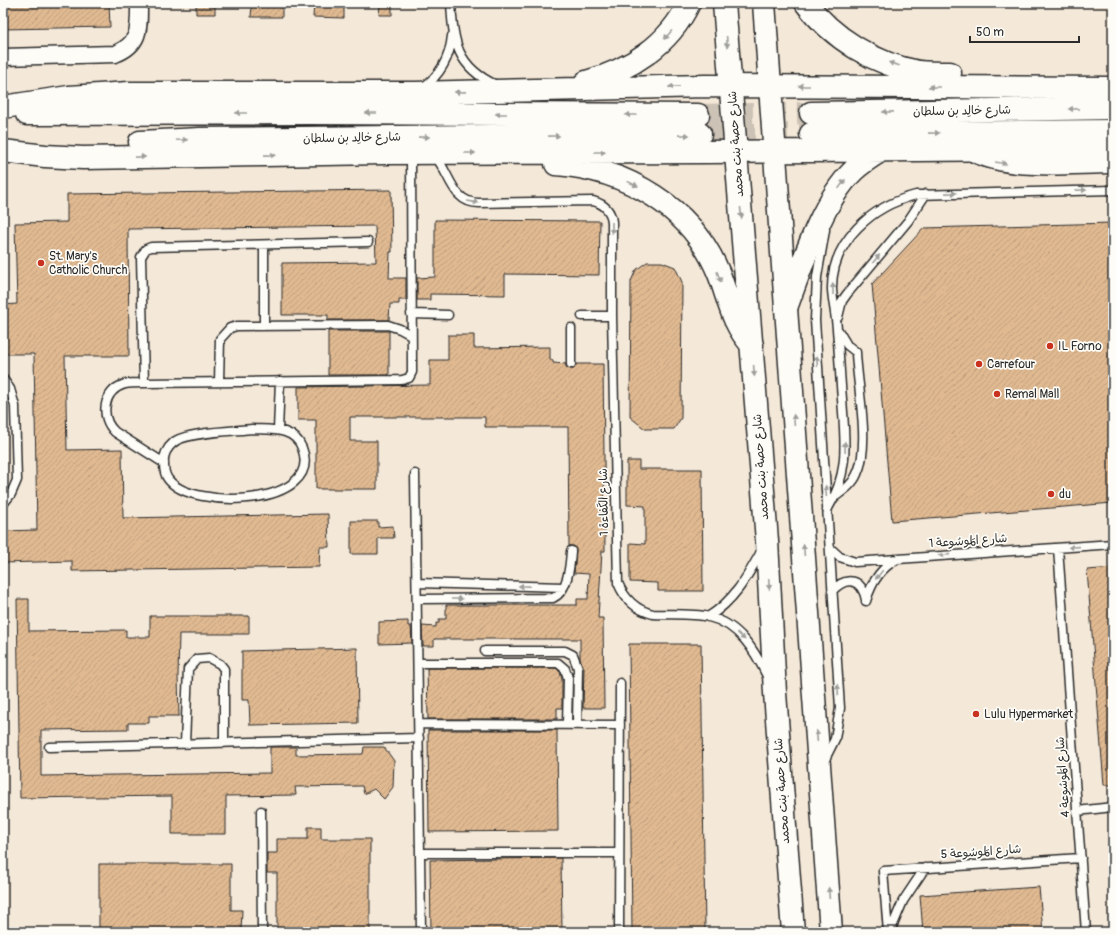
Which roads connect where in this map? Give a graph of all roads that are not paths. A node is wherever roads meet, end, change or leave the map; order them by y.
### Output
1 (139, 3) edge
2 (451, 3) edge
3 (689, 3) edge
4 (724, 3) edge
5 (764, 3) edge
6 (806, 3) edge
7 (452, 29) junction
8 (3, 56) edge
9 (1113, 84) edge
10 (731, 86) junction
11 (770, 86) junction
12 (1113, 88) edge
13 (555, 90) junction
14 (512, 91) junction
15 (415, 93) junction
16 (3, 107) edge
17 (1113, 108) edge
18 (3, 114) edge
19 (1113, 131) edge
20 (1113, 148) edge
21 (965, 149) junction
22 (3, 150) edge
23 (736, 150) junction
24 (775, 150) junction
25 (882, 150) junction
26 (411, 153) junction
27 (432, 153) junction
28 (500, 153) junction
29 (1113, 165) edge
30 (1113, 190) edge
31 (926, 194) junction
32 (828, 207) junction
33 (368, 242) dead end
34 (264, 244) junction
35 (786, 308) junction
36 (411, 314) junction
37 (448, 315) dead end
38 (582, 316) dead end
39 (612, 316) junction
40 (264, 326) junction
41 (571, 328) dead end
42 (837, 328) junction
43 (411, 335) junction
44 (752, 345) junction
45 (571, 364) dead end
46 (3, 379) edge
47 (280, 381) junction
48 (218, 382) junction
49 (144, 383) junction
50 (278, 430) junction
51 (164, 463) junction
52 (415, 474) dead end
53 (836, 496) junction
54 (3, 504) edge
55 (827, 510) junction
56 (767, 541) junction
57 (1113, 544) edge
58 (830, 548) junction
59 (1058, 548) junction
60 (570, 551) dead end
61 (902, 557) junction
62 (418, 583) junction
63 (563, 587) junction
64 (832, 591) junction
65 (418, 599) junction
66 (708, 617) junction
67 (485, 651) dead end
68 (419, 663) junction
69 (620, 683) dead end
70 (775, 693) junction
71 (419, 724) junction
72 (567, 725) junction
73 (578, 725) junction
74 (620, 725) junction
75 (420, 738) junction
76 (224, 743) junction
77 (185, 744) junction
78 (49, 747) dead end
79 (820, 767) junction
80 (1113, 807) edge
81 (261, 811) dead end
82 (1078, 811) junction
83 (420, 853) junction
84 (619, 853) junction
85 (1081, 858) junction
86 (925, 868) junction
87 (262, 932) edge
88 (421, 932) edge
89 (619, 932) edge
90 (793, 932) edge
91 (832, 932) edge
92 (889, 932) edge
93 (1086, 932) edge

1 - 8 street
2 - 7 lane
3 -> 13 main road
4 -> 10 main road, شارع حصة بنت محمد
5 - 11 main road
9 -> 6 main road
7 - 14 lane
7 - 15 lane
10 - 11 main road
10 -> 13 main road
10 - 23 main road, شارع حصة بنت محمد
12 -> 11 main road
11 - 24 main road
13 - 14 main road
14 -> 15 main road
15 - 16 main road
17 -> 19 main road, شارع خالِد بن سلطان
22 -> 18 main road, شارع خالِد بن سلطان
20 - 21 main road
21 - 25 main road
21 -> 29 street
22 -> 26 main road
23 - 24 main road
28 -> 23 main road
23 -> 44 main road, شارع حصة بنت محمد
24 - 25 main road
24 - 35 main road
32 -> 25 main road
26 - 27 main road
26 - 36 lane
27 -> 28 main road
27 -> 39 lane, شارع الكَفاءة 1
28 -> 44 main road
31 -> 30 lane
42 -> 31 lane
42 -> 31 lane
32 - 35 main road
55 -> 32 lane
33 - 34 lane
34 - 40 lane
34 - 49 lane
79 -> 35 main road
36 - 37 lane
36 - 43 lane
38 - 39 lane
39 - 66 lane, شارع الكَفاءة 1
40 - 43 lane
40 - 48 lane
41 - 45 lane
53 -> 42 lane
42 - 53 lane
43 - 47 lane
44 -> 56 main road, شارع حصة بنت محمد
46 - 54 lane
47 - 48 lane
47 - 50 lane
48 - 49 lane
49 - 51 lane
50 - 51 lane
50 - 51 lane
52 - 62 lane
53 - 55 lane
55 - 58 lane
56 - 66 lane
56 -> 70 main road, شارع حصة بنت محمد
57 -> 59 lane, شارع المَوسُوعة 1
58 - 61 lane, شارع المَوسُوعة 1
58 - 64 lane
59 -> 61 lane, شارع المَوسُوعة 1
59 - 82 lane, شارع المَوسُوعة 4
60 - 63 lane
61 -> 64 lane
63 -> 62 lane
62 - 65 lane
65 -> 63 lane
79 -> 64 lane
65 - 68 lane
66 -> 70 lane, شارع الكَفاءة 1
67 - 73 lane
68 - 71 lane
68 - 72 lane
69 - 74 lane
70 - 90 main road, شارع حصة بنت محمد
71 - 72 lane
71 - 75 lane
72 - 73 lane
73 - 74 lane
74 - 84 lane
75 - 76 lane
75 - 83 lane
76 - 77 lane
76 - 77 lane
77 - 78 lane
91 -> 79 main road
80 - 82 lane
81 - 87 lane
82 - 85 lane, شارع المَوسُوعة 4
83 - 84 lane
83 - 88 lane
84 - 89 lane
85 - 86 lane, شارع المَوسُوعة 5
85 - 93 lane, شارع المَوسُوعة 4
86 - 92 lane
86 - 92 lane, شارع المَوسُوعة 5

